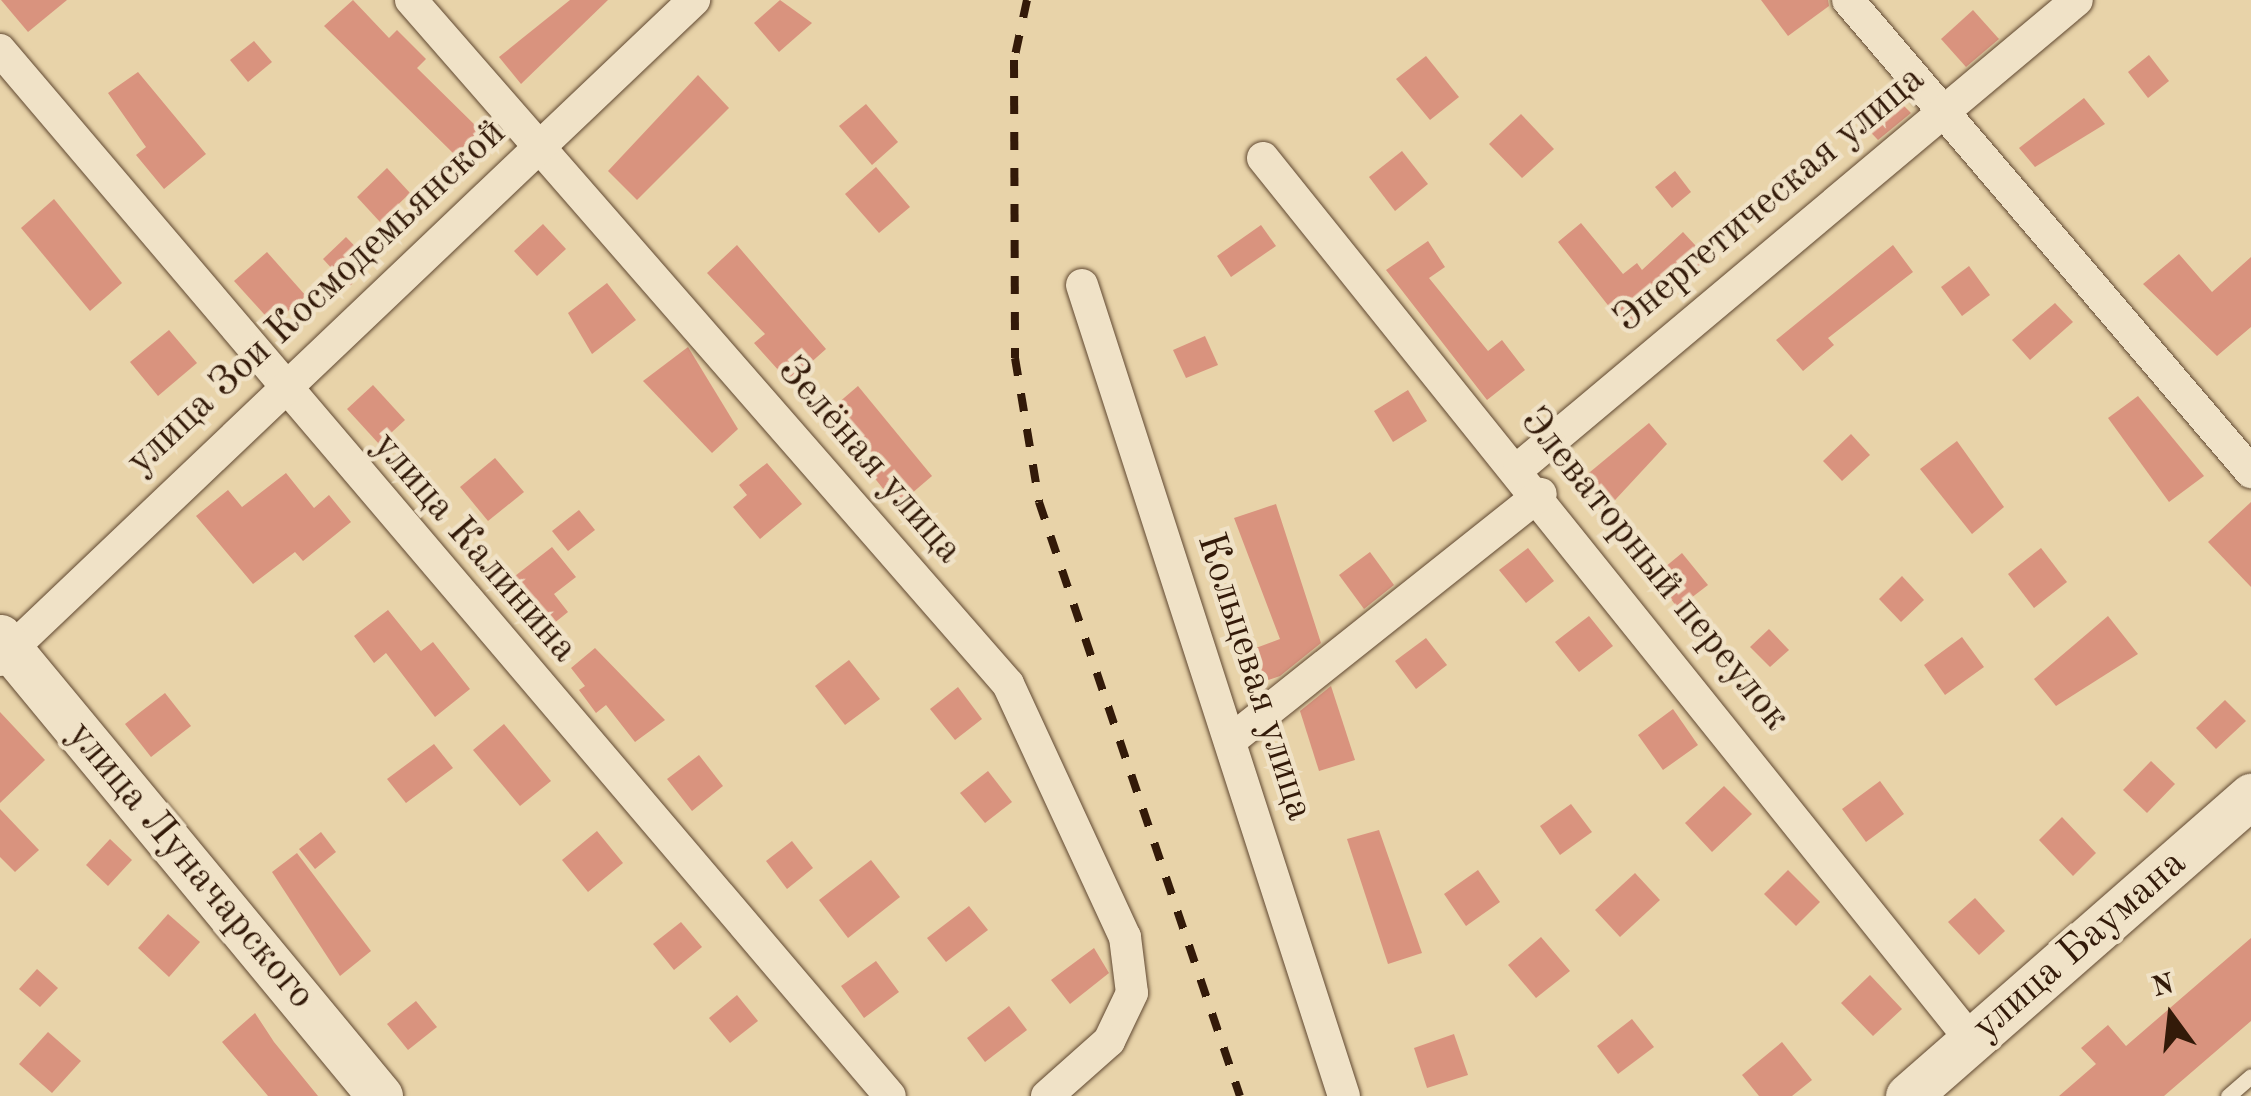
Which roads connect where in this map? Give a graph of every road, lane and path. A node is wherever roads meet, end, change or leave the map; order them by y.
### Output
1 (411, 0) edge
2 (694, 0) edge
3 (1848, 0) edge
4 (2077, 0) edge
5 (0, 50) edge
6 (1942, 109) junction
7 (538, 148) junction
8 (1263, 158) dead end
9 (1082, 285) dead end
10 (280, 389) junction
11 (1520, 468) junction
12 (2251, 472) edge
13 (1542, 494) junction
14 (4, 649) edge
15 (1230, 741) junction
16 (2251, 796) edge
17 (1972, 1041) junction
18 (2251, 1076) edge
19 (380, 1096) edge
20 (890, 1096) edge
21 (1047, 1096) edge
22 (1344, 1096) edge
23 (1908, 1096) edge
24 (2228, 1096) edge

1 - 7 street, Зелёная улица
2 - 7 street, улица Зои Космодемьянской
3 - 6 street
4 - 6 street, Энергетическая улица
5 - 10 street, улица Калинина
6 - 11 street, Энергетическая улица
6 - 12 street
7 - 10 street, улица Зои Космодемьянской
7 - 21 street, Зелёная улица
8 - 11 street, Элеваторный переулок
9 - 15 street, Кольцевая улица
10 - 14 street, улица Зои Космодемьянской
10 - 20 street, улица Калинина
11 - 13 street, Элеваторный переулок
13 - 15 street
13 - 17 street, Элеваторный переулок
14 - 19 main road, улица Луначарского
15 - 22 street, Кольцевая улица
16 - 17 main road, улица Баумана
17 - 23 main road, улица Баумана
18 - 24 lane

